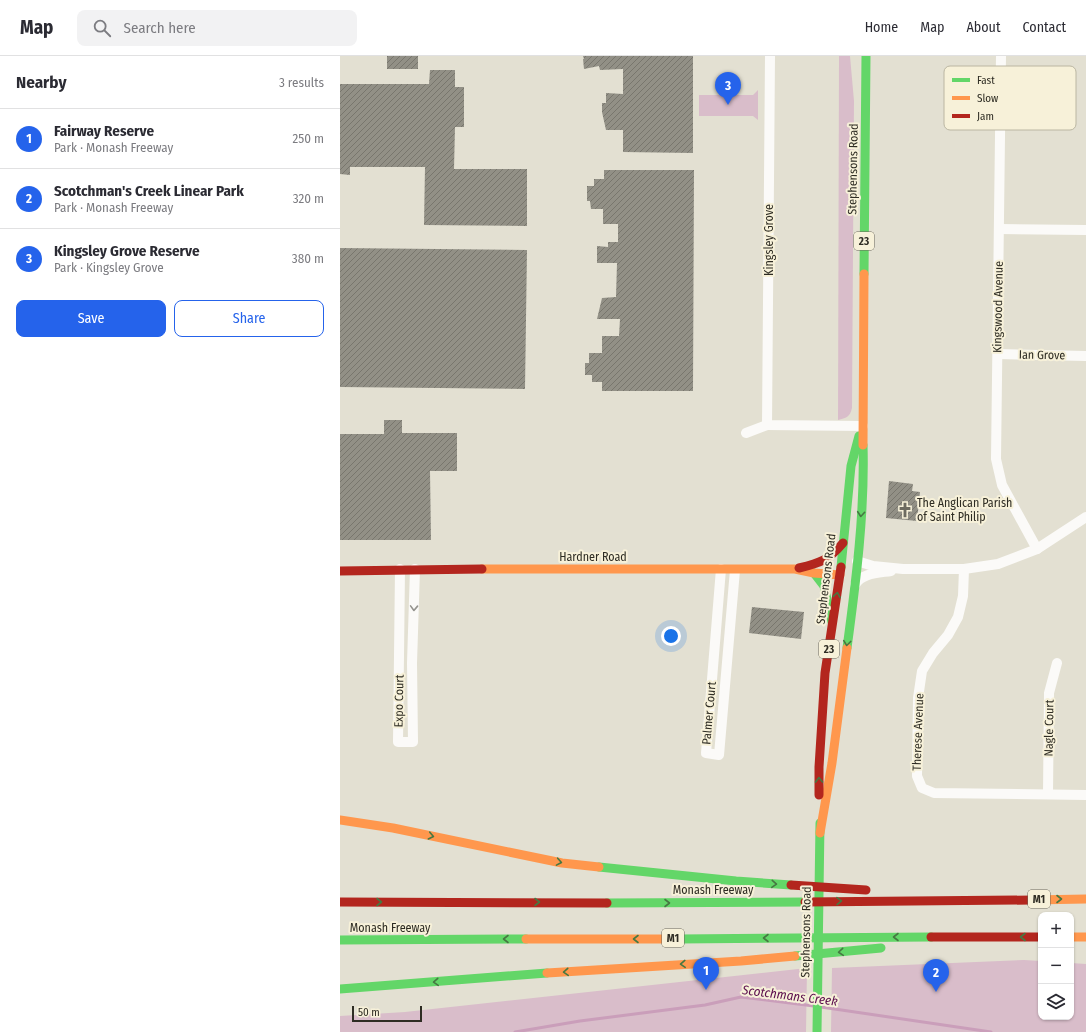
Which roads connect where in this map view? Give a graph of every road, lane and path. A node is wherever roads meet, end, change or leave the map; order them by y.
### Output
1 (770, 56) edge
2 (866, 56) edge
3 (1000, 130) edge
4 (1000, 229) junction
5 (1086, 230) edge
6 (998, 354) junction
7 (1086, 356) edge
8 (767, 425) junction
9 (863, 426) junction
10 (746, 433) dead end
11 (1086, 517) edge
12 (843, 543) junction
13 (1037, 549) junction
14 (857, 561) junction
15 (400, 569) junction
16 (415, 569) junction
17 (721, 569) junction
18 (795, 569) junction
19 (903, 569) junction
20 (964, 569) junction
21 (735, 570) junction
22 (342, 572) edge
23 (814, 573) junction
24 (840, 575) junction
25 (855, 585) junction
26 (832, 622) junction
27 (399, 662) junction
28 (412, 663) junction
29 (1057, 663) dead end
30 (713, 680) junction
31 (726, 681) junction
32 (1048, 794) junction
33 (1086, 795) edge
34 (340, 811) edge
35 (340, 820) edge
36 (393, 828) junction
37 (820, 832) junction
38 (875, 891) dead end
39 (891, 892) dead end
40 (992, 899) junction
41 (1086, 899) edge
42 (340, 902) edge
43 (1005, 936) junction
44 (1038, 937) edge
45 (1074, 937) edge
46 (1086, 937) edge
47 (340, 940) edge
48 (340, 989) edge
49 (353, 989) junction
50 (340, 992) edge
51 (816, 1032) edge

1 - 8 street, Kingsley Grove
2 - 9 main road, Stephensons Road / 23
3 - 4 street, Kingswood Avenue
4 - 5 street
4 - 6 street, Kingswood Avenue
6 - 7 street, Ian Grove
6 - 13 street, Kingswood Avenue
8 - 9 street
8 - 10 street
9 - 12 main road, Stephensons Road / 23
9 -> 14 main road, Stephensons Road / 23
11 - 13 street
12 - 18 main road
12 - 24 main road, Stephensons Road / 23
13 - 20 street
14 - 19 street
14 - 24 main road
14 - 25 main road, Stephensons Road / 23
15 - 16 main road, Hardner Road
15 - 22 main road, Hardner Road
15 - 27 street, Expo Court
16 - 17 main road, Hardner Road
16 -> 28 street, Expo Court
17 - 21 main road, Hardner Road
17 - 30 street, Palmer Court
18 - 21 main road, Hardner Road
18 - 23 main road, Hardner Road
19 - 20 street
19 - 25 street
20 - 32 street, Therese Avenue
21 - 31 street, Palmer Court
23 - 24 main road, Hardner Road
23 - 26 main road
26 -> 24 main road, Stephensons Road / 23
25 -> 37 main road, Stephensons Road / 23
37 -> 26 main road, Stephensons Road / 23
27 - 28 street
27 - 28 street, Expo Court
29 - 32 street, Nagle Court
30 - 31 street
30 - 31 street, Palmer Court
32 - 33 street, Therese Avenue
34 - 36 main road
35 - 36 main road
36 -> 38 main road
37 - 51 main road, Stephensons Road / 23
39 - 40 main road
40 -> 41 main road, Monash Freeway / M1
42 -> 40 main road, Monash Freeway / M1
44 -> 43 main road, Monash Freeway / M1
43 -> 47 main road, Monash Freeway / M1
43 -> 49 main road
45 - 46 main road
48 - 49 main road
49 - 50 main road

